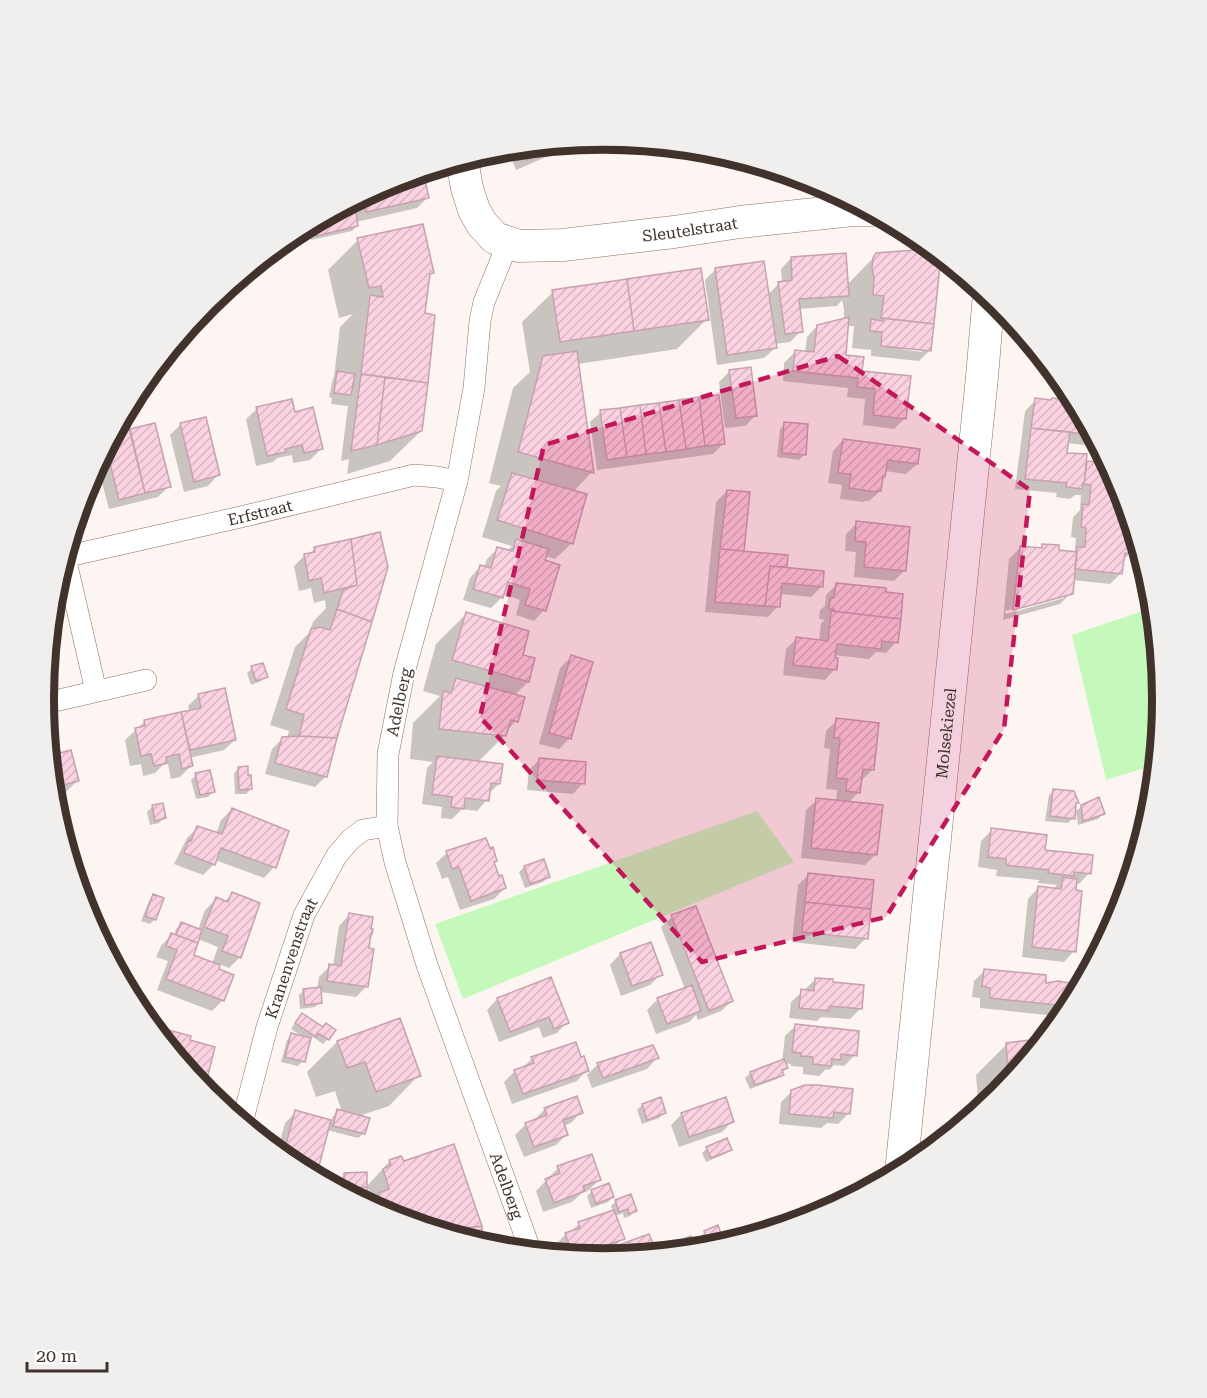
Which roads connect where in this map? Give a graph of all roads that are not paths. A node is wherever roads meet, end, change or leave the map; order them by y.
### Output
1 (463, 167) edge
2 (854, 210) edge
3 (508, 243) junction
4 (988, 306) edge
5 (457, 481) junction
6 (74, 555) edge
7 (69, 574) edge
8 (146, 680) dead end
9 (96, 691) junction
10 (54, 701) edge
11 (387, 826) junction
12 (244, 1115) edge
13 (903, 1160) edge
14 (528, 1243) edge

1 - 3 main road
2 - 3 main road, Sleutelstraat
3 - 5 street, Adelberg
4 - 13 main road, Molsekiezel
5 - 6 street, Erfstraat
5 - 11 street, Adelberg
7 - 9 street
8 - 9 street
9 - 10 street
11 - 12 street, Kranenvenstraat
11 - 14 street, Adelberg

